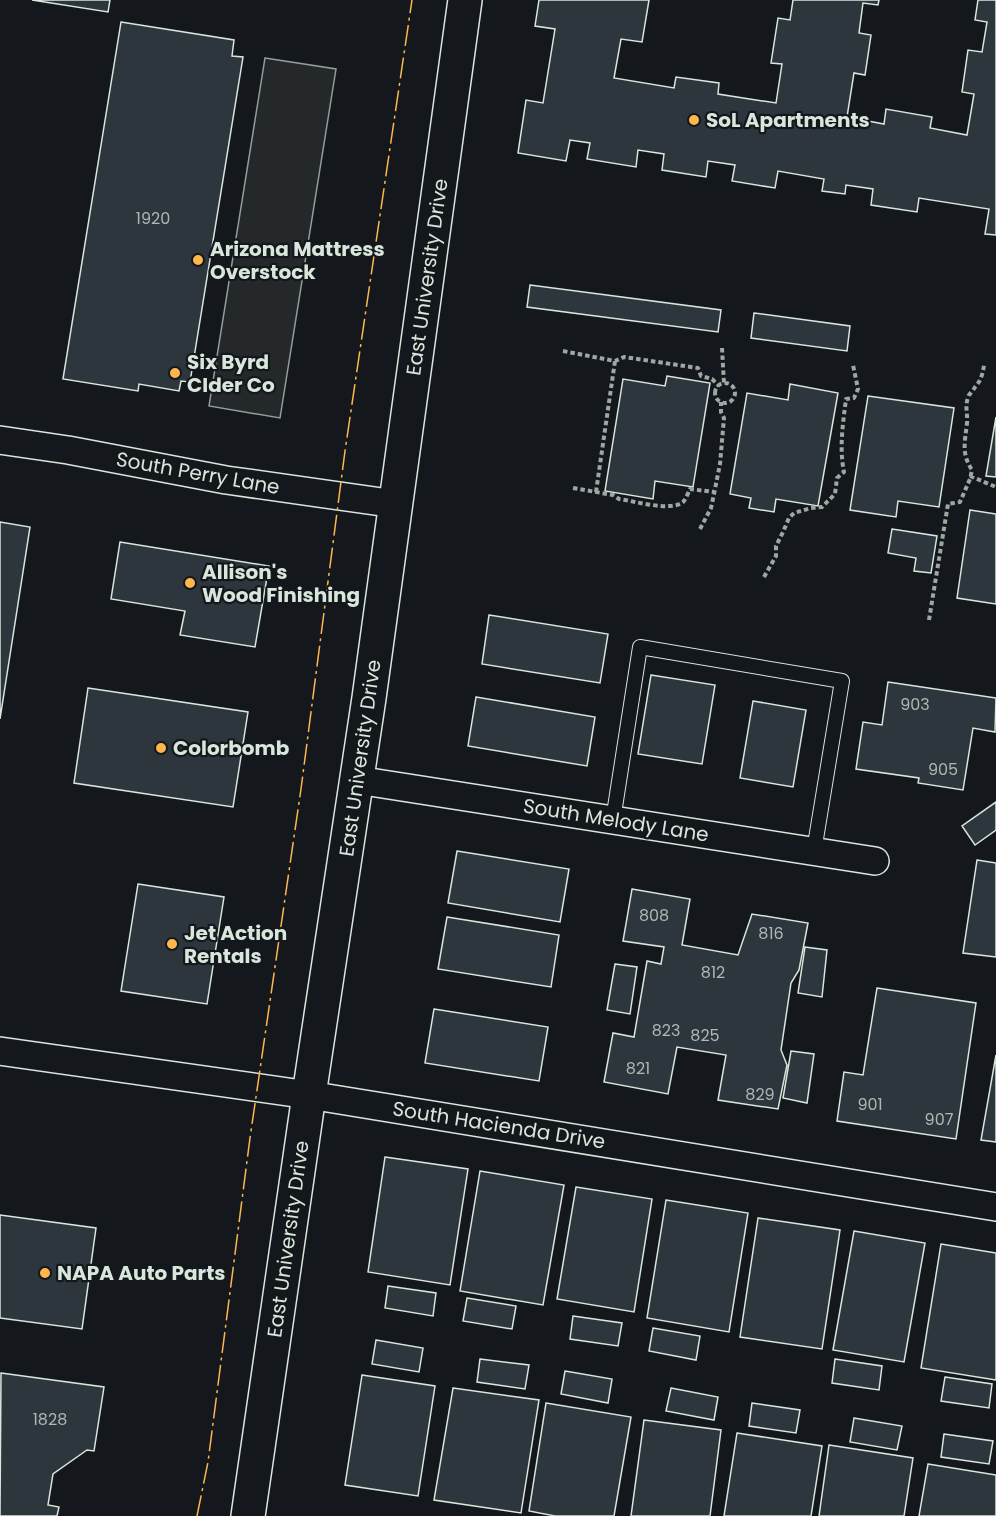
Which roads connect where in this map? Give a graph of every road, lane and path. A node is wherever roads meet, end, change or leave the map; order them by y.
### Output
1 (465, 0) edge
2 (722, 348) dead end
3 (563, 351) dead end
4 (615, 361) junction
5 (853, 365) dead end
6 (984, 365) dead end
7 (724, 384) junction
8 (719, 386) junction
9 (721, 402) junction
10 (0, 440) edge
11 (970, 476) junction
12 (996, 487) edge
13 (573, 488) dead end
14 (596, 492) junction
15 (714, 492) junction
16 (396, 504) junction
17 (700, 529) dead end
18 (764, 577) dead end
19 (929, 620) dead end
20 (357, 780) junction
21 (613, 820) junction
22 (814, 851) junction
23 (876, 861) dead end
24 (0, 1051) edge
25 (309, 1095) junction
26 (996, 1207) edge
27 (252, 1515) edge

1 - 16 main road, East University Drive
2 - 7 path
3 - 4 path
4 - 8 path
4 - 14 path
5 - 18 path
6 - 11 path
7 - 8 path
7 - 9 path
8 - 9 path
9 - 15 path
10 - 16 street, South Perry Lane
11 - 12 path
11 - 19 path
13 - 14 path
14 - 15 path
15 - 17 path
16 - 20 main road, East University Drive
20 - 21 street, South Melody Lane
20 - 25 main road, East University Drive
21 - 22 street, South Melody Lane
21 - 22 lane
22 - 23 street, South Melody Lane
24 - 25 street, South Hacienda Drive
25 - 26 street, South Hacienda Drive
25 - 27 main road, East University Drive

